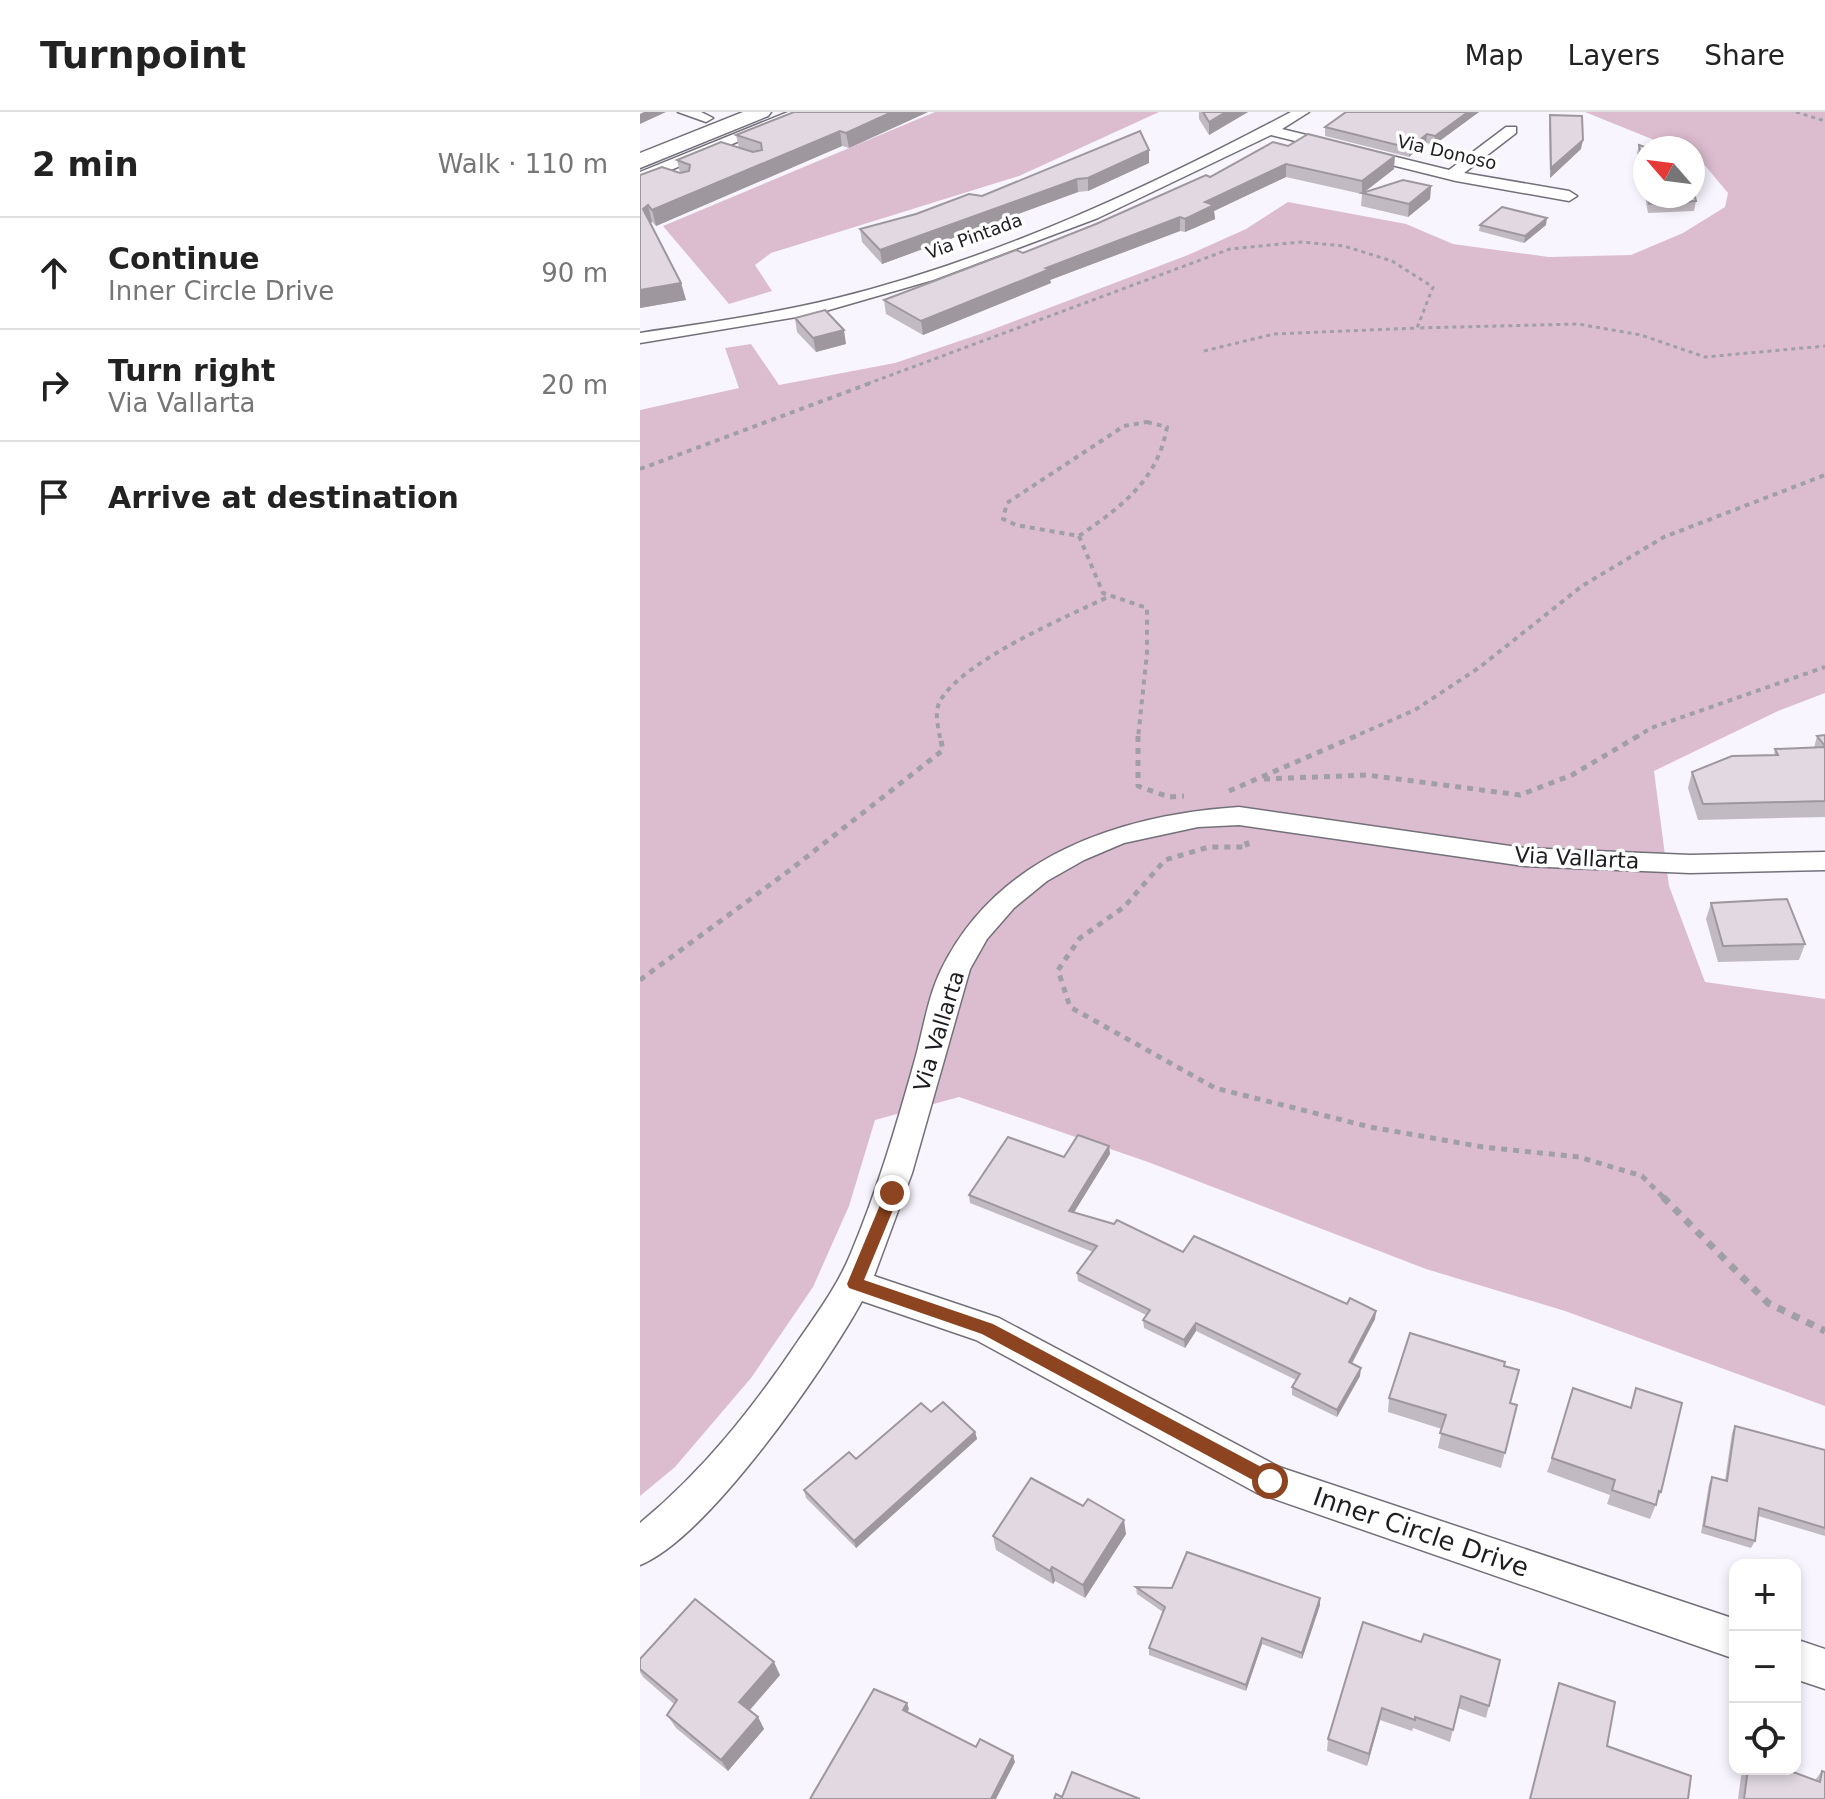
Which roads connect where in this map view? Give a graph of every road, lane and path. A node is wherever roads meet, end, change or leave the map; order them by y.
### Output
1 (761, 112) edge
2 (801, 112) edge
3 (1302, 112) edge
4 (1796, 112) edge
5 (705, 114) edge
6 (1825, 121) edge
7 (1270, 130) junction
8 (1511, 130) dead end
9 (640, 145) edge
10 (640, 161) edge
11 (1452, 175) junction
12 (640, 178) edge
13 (1569, 196) dead end
14 (1417, 328) junction
15 (640, 338) edge
16 (1825, 346) edge
17 (1204, 351) dead end
18 (640, 469) edge
19 (1825, 475) edge
20 (1079, 536) junction
21 (1111, 595) junction
22 (1825, 667) edge
23 (1259, 779) junction
24 (1198, 795) dead end
25 (1232, 800) junction
26 (1825, 861) edge
27 (640, 980) edge
28 (855, 1284) junction
29 (1825, 1331) edge
30 (640, 1547) edge
31 (1729, 1637) edge
32 (1801, 1661) edge
33 (1825, 1669) edge

1 - 10 main road
2 - 12 street
3 - 7 street, Via Pintada
4 - 6 path
5 - 9 main road
7 - 11 street, Via Donoso
7 - 15 street, Via Pintada
8 - 11 street
11 - 13 street, Via Donoso
14 - 16 path
14 - 17 path
14 - 18 path
19 - 23 path
20 - 20 path
20 - 21 path
21 - 24 path
21 - 27 path
22 - 23 path
23 - 25 path
25 - 26 street, Via Vallarta
25 - 28 street, Via Vallarta
25 - 29 path
28 - 30 street, Via Vallarta
28 - 31 street, Inner Circle Drive
32 - 33 street

